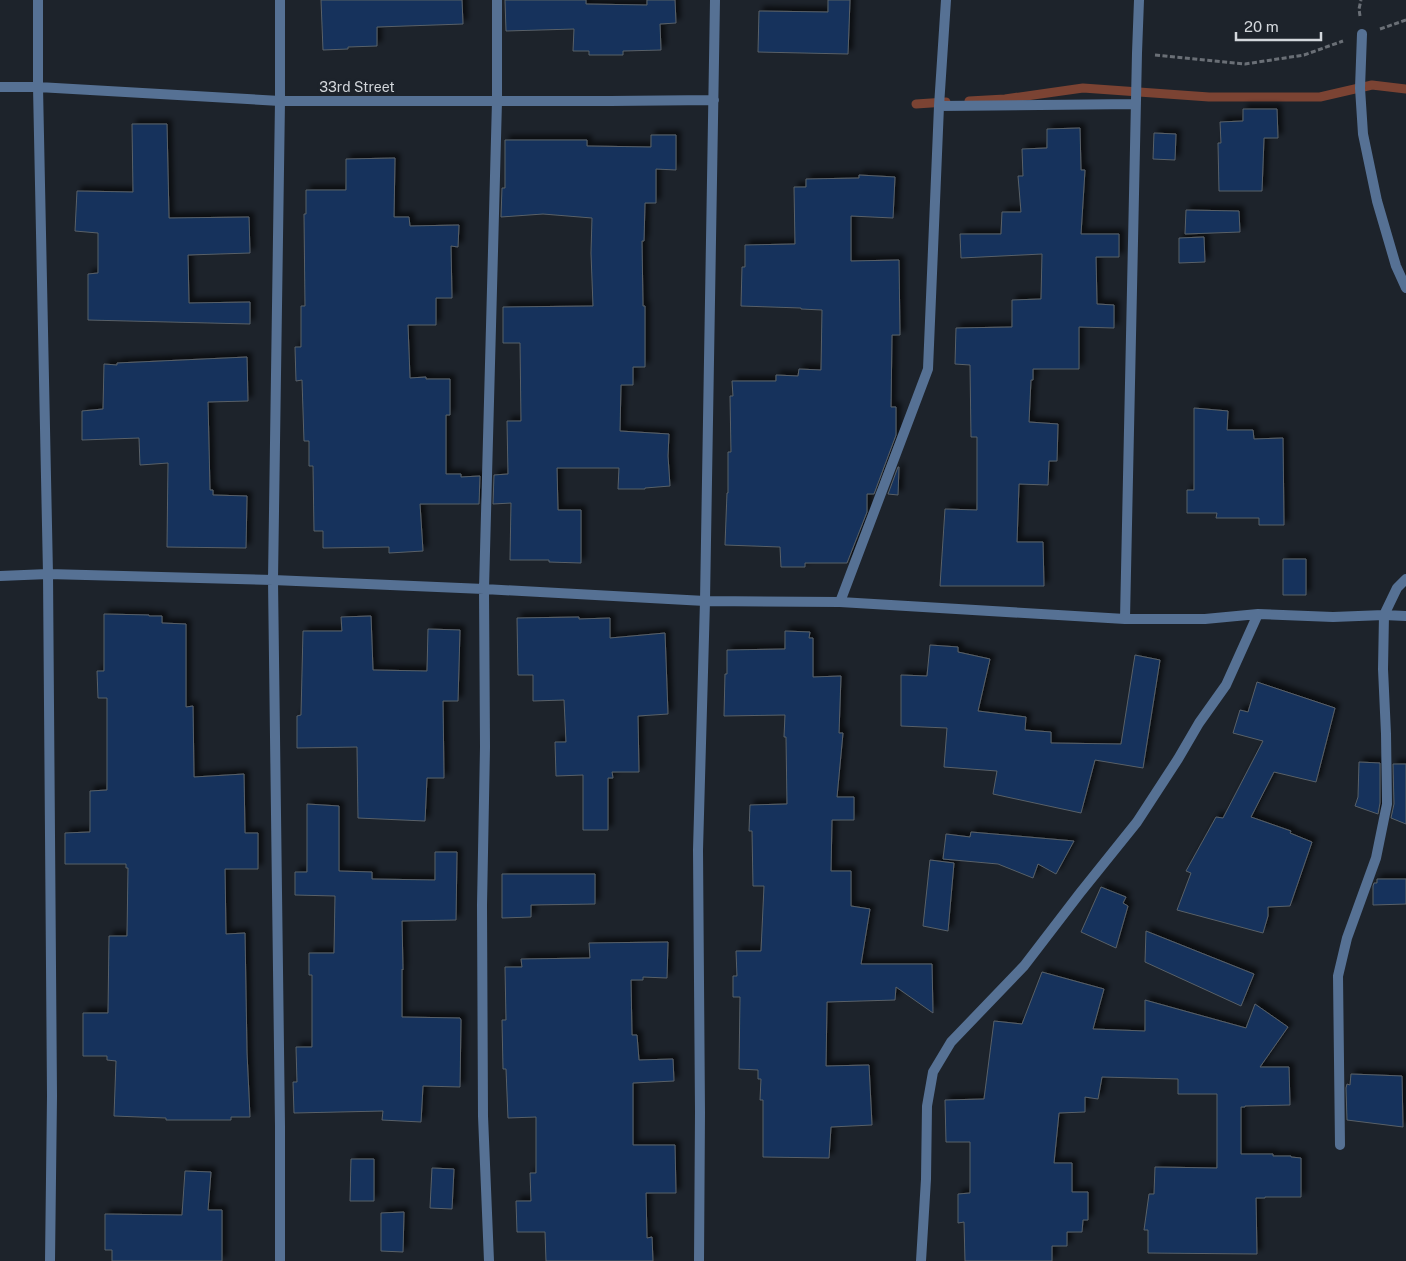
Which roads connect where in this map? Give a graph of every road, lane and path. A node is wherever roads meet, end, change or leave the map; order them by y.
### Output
1 (38, 0) edge
2 (280, 0) edge
3 (498, 0) edge
4 (716, 0) edge
5 (946, 0) edge
6 (1139, 0) edge
7 (1406, 20) edge
8 (1362, 34) junction
9 (1137, 53) junction
10 (0, 87) edge
11 (38, 87) junction
12 (714, 100) junction
13 (280, 101) junction
14 (497, 101) junction
15 (1136, 104) junction
16 (940, 106) junction
17 (1406, 288) edge
18 (48, 574) junction
19 (0, 576) edge
20 (1406, 579) edge
21 (273, 580) junction
22 (484, 588) junction
23 (705, 601) junction
24 (840, 602) junction
25 (1258, 614) junction
26 (1384, 614) junction
27 (1406, 616) edge
28 (1124, 619) junction
29 (1340, 1145) dead end
30 (50, 1261) edge
31 (280, 1261) edge
32 (489, 1261) edge
33 (699, 1261) edge
34 (921, 1261) edge

1 - 11 street
2 - 13 street
3 - 14 street
4 - 12 street
5 - 16 street
6 - 9 street
7 - 8 path
8 - 9 path
8 - 17 street
9 - 15 street
10 - 11 street, 33rd Street
11 - 13 street, 33rd Street
11 - 18 street
12 - 14 street, 33rd Street
12 - 23 street
13 - 14 street, 33rd Street
13 - 21 street
14 - 22 street
15 - 16 street
15 - 28 street
16 - 24 street
18 - 19 street
18 - 21 street
18 - 30 street
20 - 26 street
21 - 22 street
21 - 31 street
22 - 23 street
22 - 32 street
23 - 24 street
23 - 33 street
24 - 28 street
25 - 26 street
25 - 28 street
25 - 34 street
26 - 27 street
26 - 29 street

